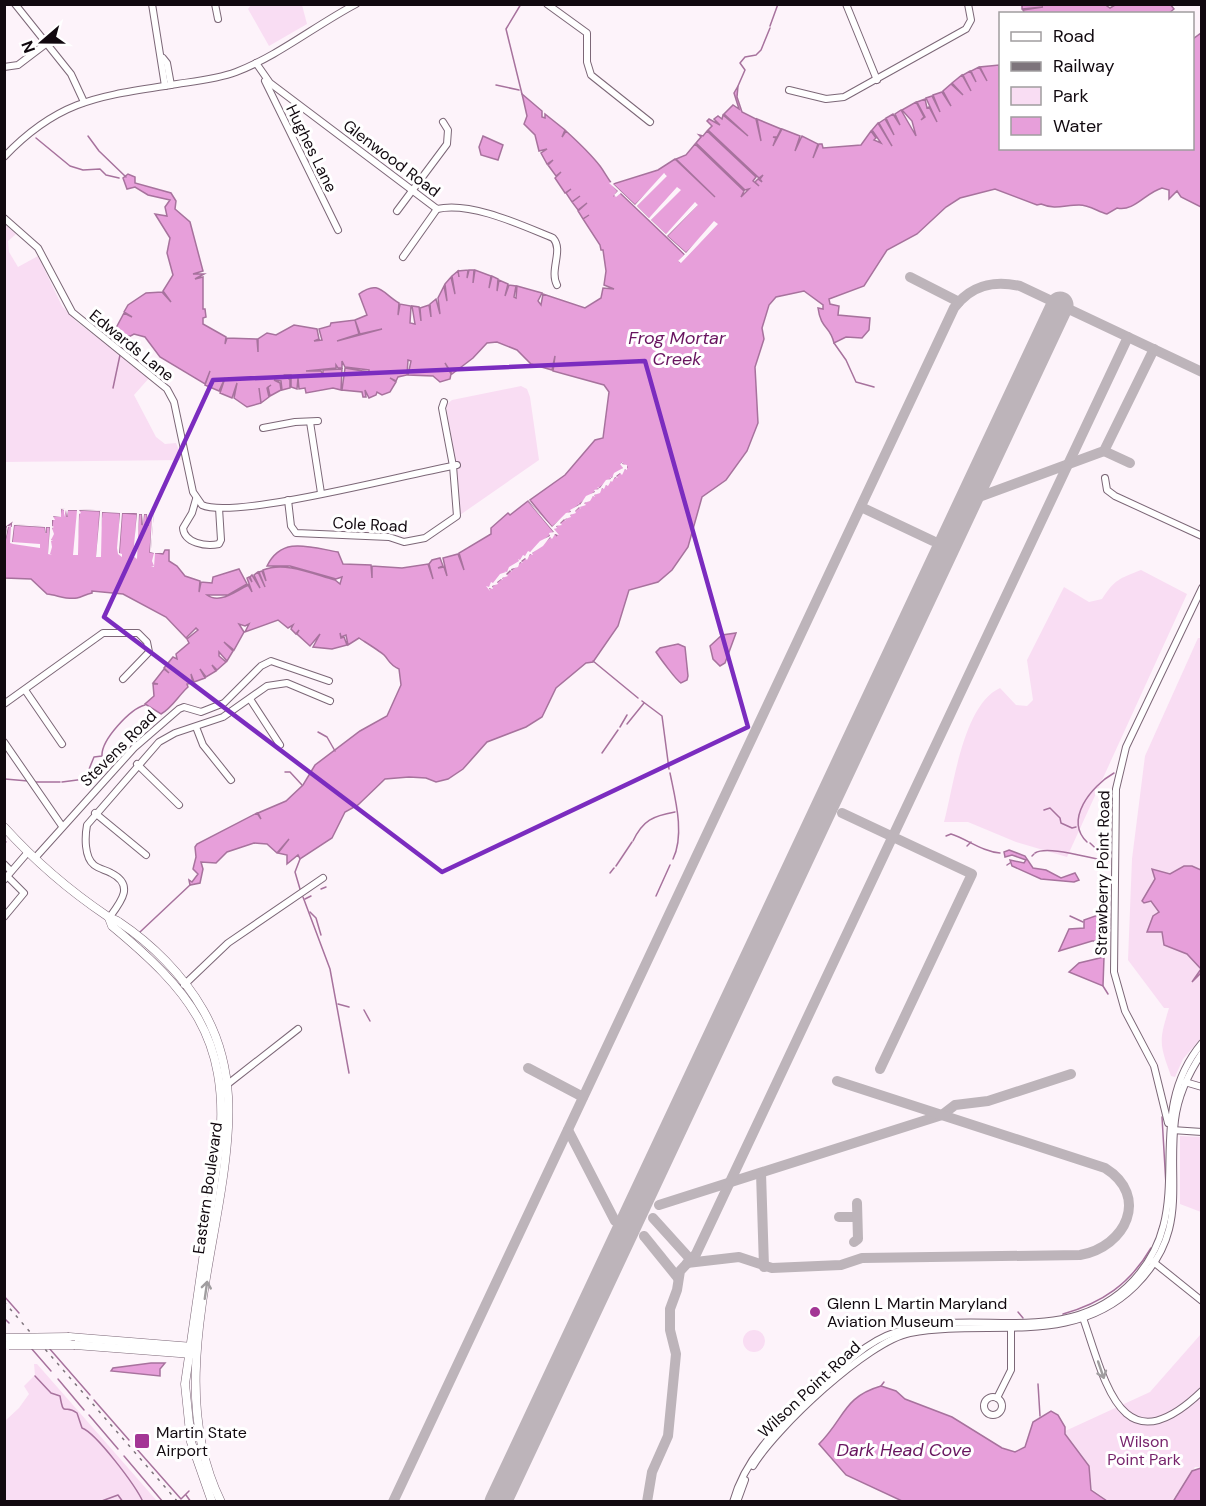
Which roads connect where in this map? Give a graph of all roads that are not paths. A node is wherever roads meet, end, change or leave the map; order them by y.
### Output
1 (15, 4) edge
2 (152, 4) edge
3 (215, 4) edge
4 (356, 4) edge
5 (547, 4) edge
6 (846, 4) edge
7 (968, 4) edge
8 (218, 19) dead end
9 (47, 43) junction
10 (256, 63) junction
11 (4, 67) edge
12 (265, 78) junction
13 (877, 80) junction
14 (168, 86) junction
15 (789, 90) dead end
16 (84, 102) junction
17 (443, 122) dead end
18 (651, 122) dead end
19 (4, 157) edge
20 (412, 190) junction
21 (437, 209) junction
22 (397, 211) dead end
23 (4, 218) edge
24 (339, 230) dead end
25 (403, 257) dead end
26 (557, 285) dead end
27 (444, 402) dead end
28 (318, 421) dead end
29 (310, 422) junction
30 (263, 428) dead end
31 (455, 465) junction
32 (1105, 478) dead end
33 (321, 493) junction
34 (196, 498) junction
35 (288, 500) junction
36 (219, 508) junction
37 (1202, 536) edge
38 (1202, 588) edge
39 (123, 680) dead end
40 (329, 681) dead end
41 (25, 690) junction
42 (250, 699) junction
43 (330, 701) dead end
44 (4, 704) edge
45 (196, 727) junction
46 (4, 742) edge
47 (62, 744) dead end
48 (280, 745) dead end
49 (137, 764) junction
50 (231, 780) dead end
51 (179, 805) dead end
52 (95, 813) junction
53 (62, 826) junction
54 (4, 827) edge
55 (32, 855) junction
56 (146, 855) dead end
57 (4, 864) edge
58 (8, 876) edge
59 (323, 878) dead end
60 (4, 917) edge
61 (109, 918) junction
62 (183, 986) junction
63 (298, 1029) dead end
64 (1202, 1043) edge
65 (1202, 1053) edge
66 (1185, 1082) junction
67 (224, 1087) junction
68 (1202, 1087) edge
69 (1172, 1130) junction
70 (1202, 1132) edge
71 (1153, 1261) junction
72 (1202, 1301) edge
73 (1082, 1317) junction
74 (1011, 1325) junction
75 (192, 1326) junction
76 (6, 1343) edge
77 (151, 1343) junction
78 (136, 1349) junction
79 (193, 1350) junction
80 (185, 1384) junction
81 (1202, 1391) edge
82 (997, 1398) dead end
83 (212, 1502) edge
84 (221, 1502) edge
85 (735, 1502) edge

1 - 9 street
2 - 14 street
3 - 8 street
4 - 10 street
5 - 18 street
6 - 13 street
7 - 13 street
9 - 11 street
9 - 16 street
10 - 12 street, Glenwood Road
10 - 14 street
12 - 20 street, Glenwood Road
12 - 24 street, Hughes Lane
13 - 15 street
14 - 16 street
16 - 19 street
17 - 20 street
20 - 21 street, Glenwood Road
20 - 22 street
21 - 25 street
21 - 26 street, Glenwood Road
23 - 34 street, Edwards Lane
27 - 31 street
28 - 29 street
29 - 30 street
29 - 33 street
31 - 33 street
31 - 35 street, Cole Road
32 - 37 street
33 - 35 street
34 - 36 street
34 - 36 street
35 - 36 street
38 - 69 street, Strawberry Point Road
39 - 41 street
40 - 53 street, Stevens Road
41 - 44 street
41 - 47 street
42 - 43 street
42 - 45 street
42 - 48 street
45 - 49 street
45 - 50 street
46 - 53 street
49 - 51 street
49 - 52 street
52 - 56 street
52 - 61 street
53 - 55 street, Stevens Road
54 - 55 main road, Eastern Boulevard
55 - 58 street, Stevens Road
55 - 61 main road, Eastern Boulevard
57 - 58 street
58 - 60 street
59 - 62 street
61 - 62 main road, Eastern Boulevard
62 - 67 main road, Eastern Boulevard
63 - 67 street
64 - 69 street, Wilson Point Road
65 - 66 street, Wilson Point Road
66 - 68 street
66 - 69 street, Wilson Point Road
67 - 75 main road, Eastern Boulevard
79 -> 67 main road, Eastern Boulevard
69 - 70 street
69 - 71 street, Wilson Point Road
71 - 72 street
71 - 73 street, Wilson Point Road
73 - 74 street, Wilson Point Road
73 -> 81 street
74 - 82 street
74 - 85 street, Wilson Point Road
75 - 77 main road
75 - 79 main road, Eastern Boulevard
76 - 77 main road, bridge
76 - 78 main road, bridge
77 - 79 main road
78 - 79 main road
78 - 80 main road
79 - 80 main road, Eastern Boulevard
79 - 84 main road, Eastern Boulevard
80 - 83 main road, Eastern Boulevard

